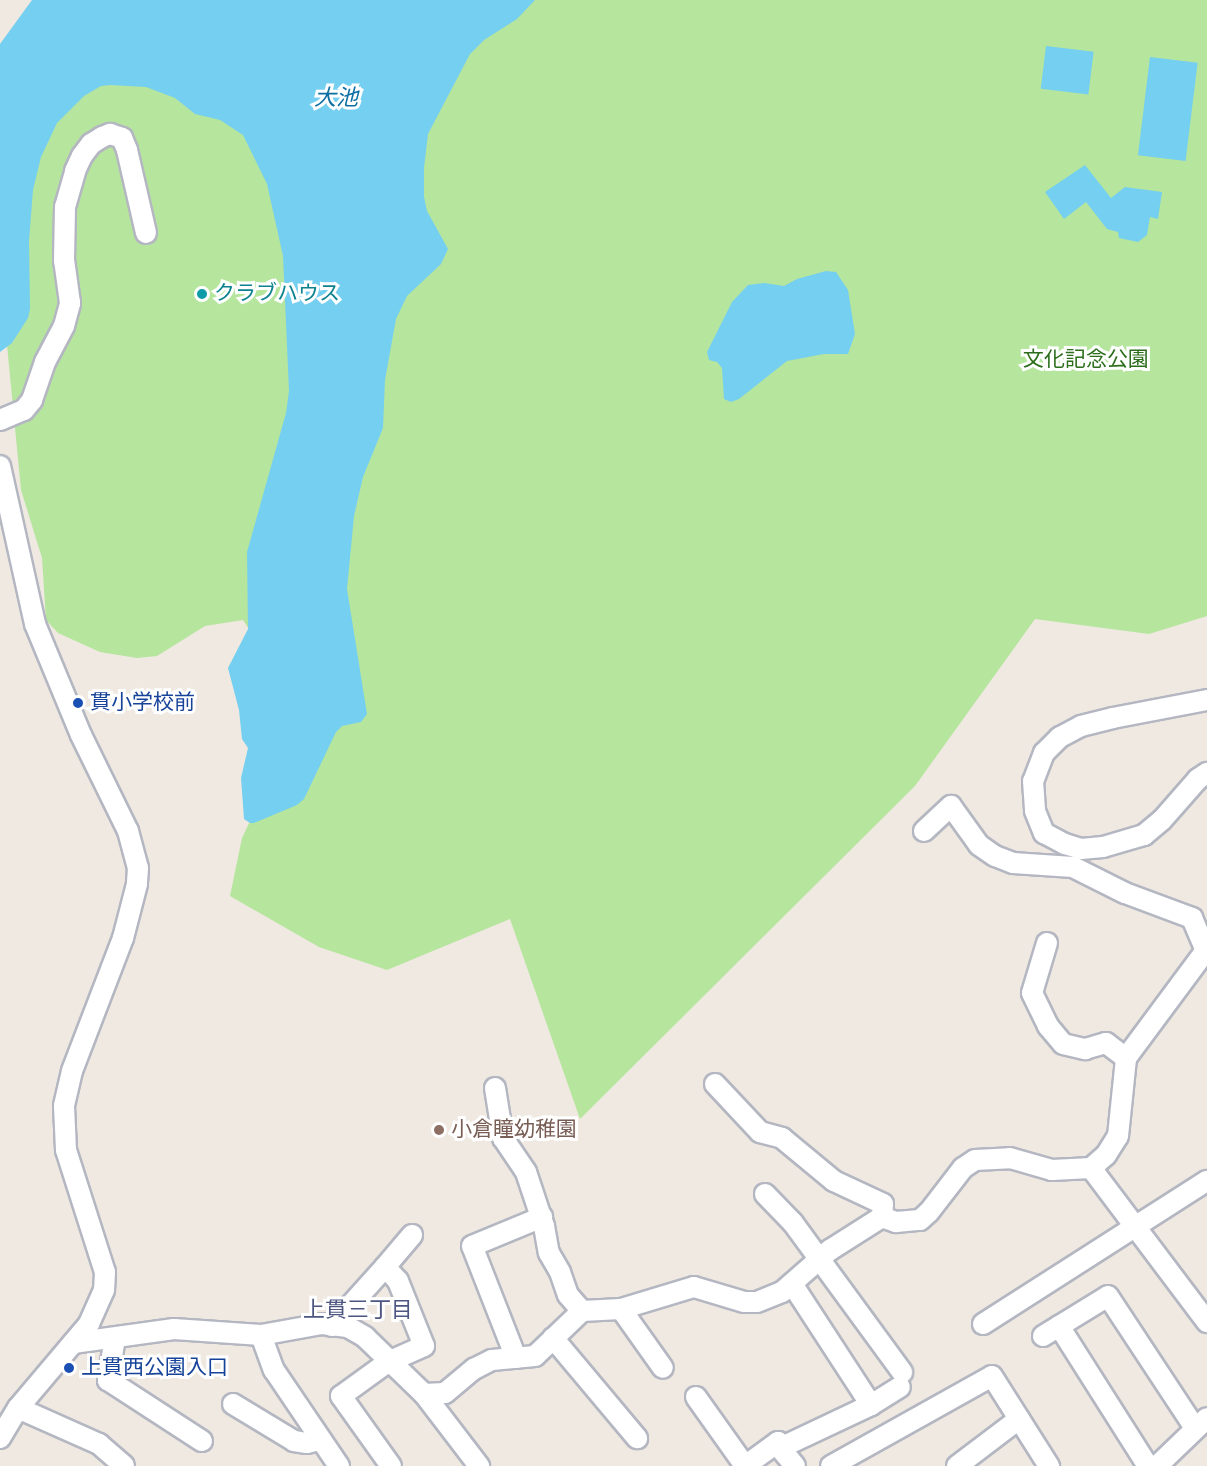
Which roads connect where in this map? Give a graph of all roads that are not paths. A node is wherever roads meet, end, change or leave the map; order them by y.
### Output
1 (146, 233) dead end
2 (0, 420) edge
3 (0, 466) edge
4 (1207, 700) edge
5 (1207, 773) edge
6 (924, 831) dead end
7 (1098, 848) junction
8 (1090, 876) junction
9 (1047, 943) dead end
10 (1206, 950) edge
11 (1126, 1058) junction
12 (715, 1084) dead end
13 (495, 1088) dead end
14 (1091, 1168) junction
15 (1207, 1181) edge
16 (765, 1194) dead end
17 (542, 1217) junction
18 (882, 1217) junction
19 (1137, 1226) junction
20 (412, 1235) dead end
21 (820, 1259) junction
22 (385, 1267) junction
23 (792, 1284) junction
24 (621, 1309) junction
25 (582, 1311) junction
26 (1207, 1321) edge
27 (983, 1324) dead end
28 (332, 1326) junction
29 (261, 1335) junction
30 (115, 1338) junction
31 (553, 1338) junction
32 (73, 1344) junction
33 (516, 1358) junction
34 (388, 1362) junction
35 (663, 1368) dead end
36 (424, 1394) junction
37 (696, 1398) dead end
38 (233, 1404) dead end
39 (871, 1404) junction
40 (18, 1408) junction
41 (1019, 1419) junction
42 (1201, 1423) edge
43 (0, 1438) edge
44 (637, 1438) dead end
45 (202, 1440) dead end
46 (319, 1440) junction
47 (780, 1448) junction
48 (124, 1466) edge
49 (339, 1466) edge
50 (392, 1466) edge
51 (479, 1466) edge
52 (795, 1466) edge
53 (831, 1466) edge
54 (957, 1466) edge
55 (1049, 1466) edge
56 (1148, 1466) edge
57 (1157, 1466) edge

1 - 2 street
3 - 32 street
4 - 7 street
5 - 7 street
6 - 8 street
7 - 8 street
8 - 10 street
9 - 11 street
10 - 11 street
11 - 14 street
12 - 18 street
13 - 17 street
14 - 18 street
14 - 19 street
15 - 19 street
16 - 21 street
17 - 25 street
17 - 33 street
18 - 21 street
19 - 26 street
19 - 27 street
20 - 22 street
21 - 23 street
21 - 39 street
22 - 28 street
22 - 34 street
23 - 24 street
23 - 39 street
24 - 25 street
24 - 35 street
25 - 31 street
28 - 29 street
28 - 34 street
29 - 30 street
29 - 46 street
30 - 32 street
30 - 45 street
31 - 33 street
31 - 44 street
32 - 40 street
33 - 36 street
34 - 36 street
34 - 50 street
36 - 51 street
37 - 47 street
38 - 46 street
39 - 47 street
40 - 43 street
40 - 48 street
41 - 53 street
41 - 54 street
41 - 55 street
42 - 56 street
42 - 57 street
46 - 49 street
47 - 52 street

